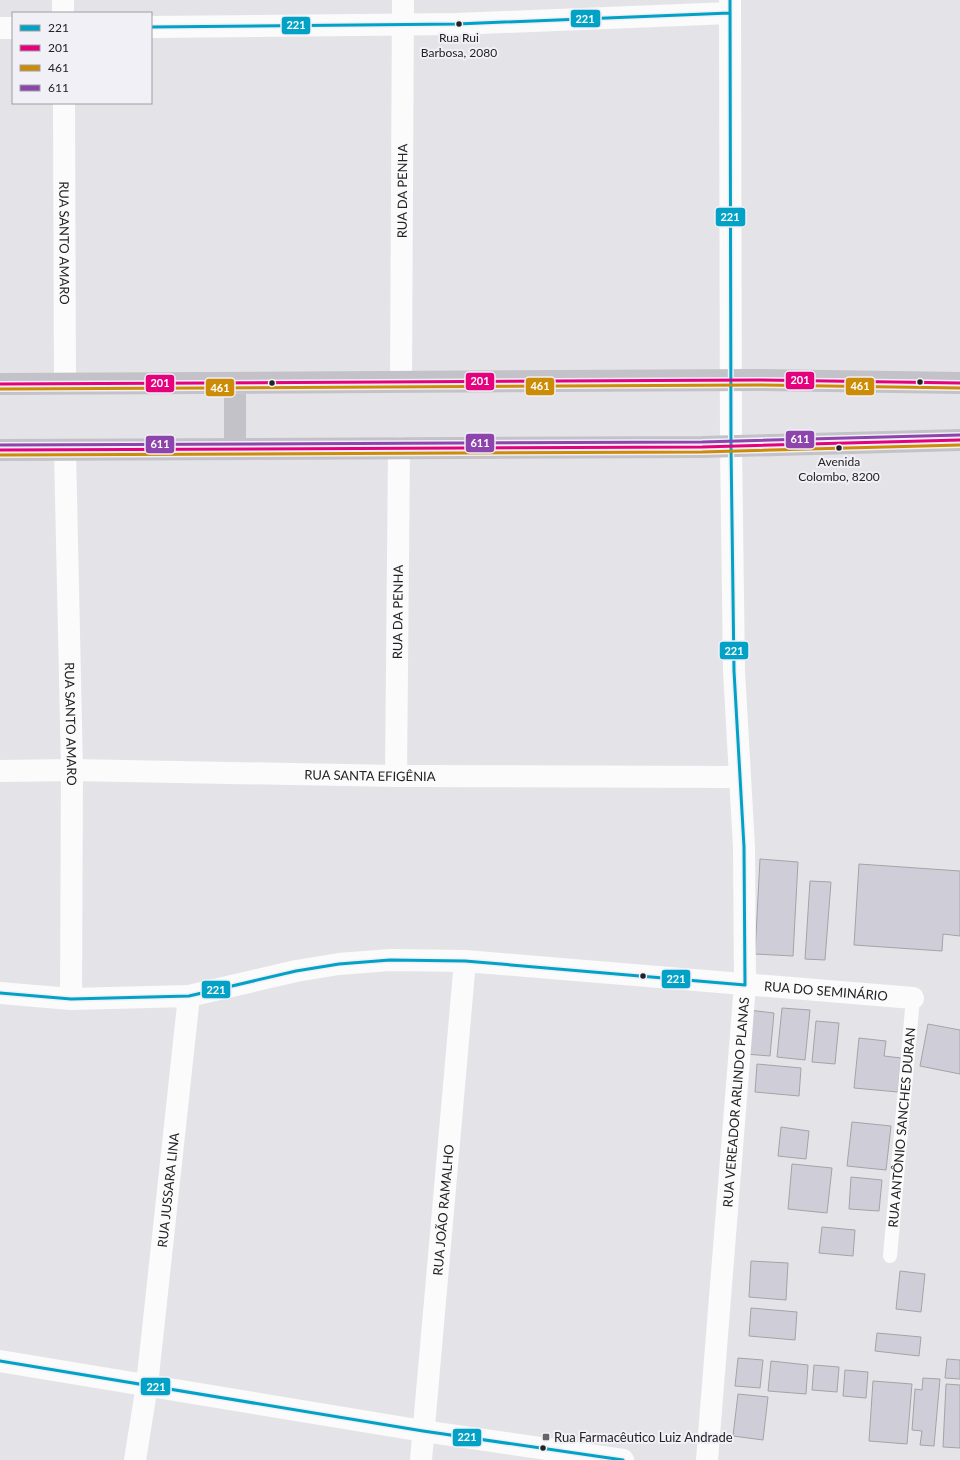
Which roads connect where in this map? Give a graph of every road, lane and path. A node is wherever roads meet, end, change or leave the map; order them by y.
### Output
1 (63, 0) edge
2 (403, 0) edge
3 (730, 6) edge
4 (63, 12) edge
5 (402, 25) junction
6 (152, 27) edge
7 (0, 28) edge
8 (12, 28) edge
9 (64, 104) edge
10 (731, 380) junction
11 (401, 382) junction
12 (65, 383) junction
13 (235, 383) junction
14 (0, 384) edge
15 (960, 384) edge
16 (960, 440) edge
17 (731, 446) junction
18 (399, 448) junction
19 (235, 449) junction
20 (0, 450) edge
21 (65, 450) junction
22 (72, 770) junction
23 (0, 771) edge
24 (396, 776) junction
25 (740, 778) junction
26 (465, 960) junction
27 (745, 985) junction
28 (0, 993) edge
29 (189, 996) junction
30 (913, 998) joint
31 (71, 999) junction
32 (890, 1256) dead end
33 (0, 1361) edge
34 (147, 1385) junction
35 (423, 1431) junction
36 (135, 1460) edge
37 (421, 1460) edge
38 (623, 1460) edge
39 (706, 1460) edge

1 - 4 street
2 - 5 street, RUA DA PENHA
3 - 5 street
3 - 10 street, RUA VEREADOR ARLINDO PLANAS
5 - 6 street
5 - 11 street, RUA DA PENHA
7 - 8 street
9 - 12 street, RUA SANTO AMARO
10 - 11 main road
10 - 15 main road
10 - 17 street, RUA VEREADOR ARLINDO PLANAS
11 - 13 main road
12 - 13 main road
12 - 14 main road
13 - 19 main road
16 - 17 main road
17 - 18 main road
17 - 25 street, RUA VEREADOR ARLINDO PLANAS
18 - 19 main road
18 - 24 street, RUA DA PENHA
19 - 21 main road
20 - 21 main road
21 - 22 street, RUA SANTO AMARO
22 - 23 street, RUA SANTA EFIGÊNIA
22 - 24 street, RUA SANTA EFIGÊNIA
22 - 31 street, RUA SANTO AMARO
24 - 25 street, RUA SANTA EFIGÊNIA
25 - 27 street, RUA VEREADOR ARLINDO PLANAS
26 - 27 street, RUA DO SEMINÁRIO
26 - 29 street, RUA DO SEMINÁRIO
26 - 35 street, RUA JOÃO RAMALHO
27 - 30 street, RUA DO SEMINÁRIO
27 - 39 street, RUA VEREADOR ARLINDO PLANAS
28 - 31 street, RUA DO SEMINÁRIO
29 - 31 street, RUA DO SEMINÁRIO
29 - 34 street, RUA JUSSARA LINA
30 - 32 lane, RUA ANTÔNIO SANCHES DURAN
33 - 34 street
34 - 35 street
34 - 36 street, RUA JUSSARA LINA
35 - 37 street, RUA JOÃO RAMALHO
35 - 38 street

